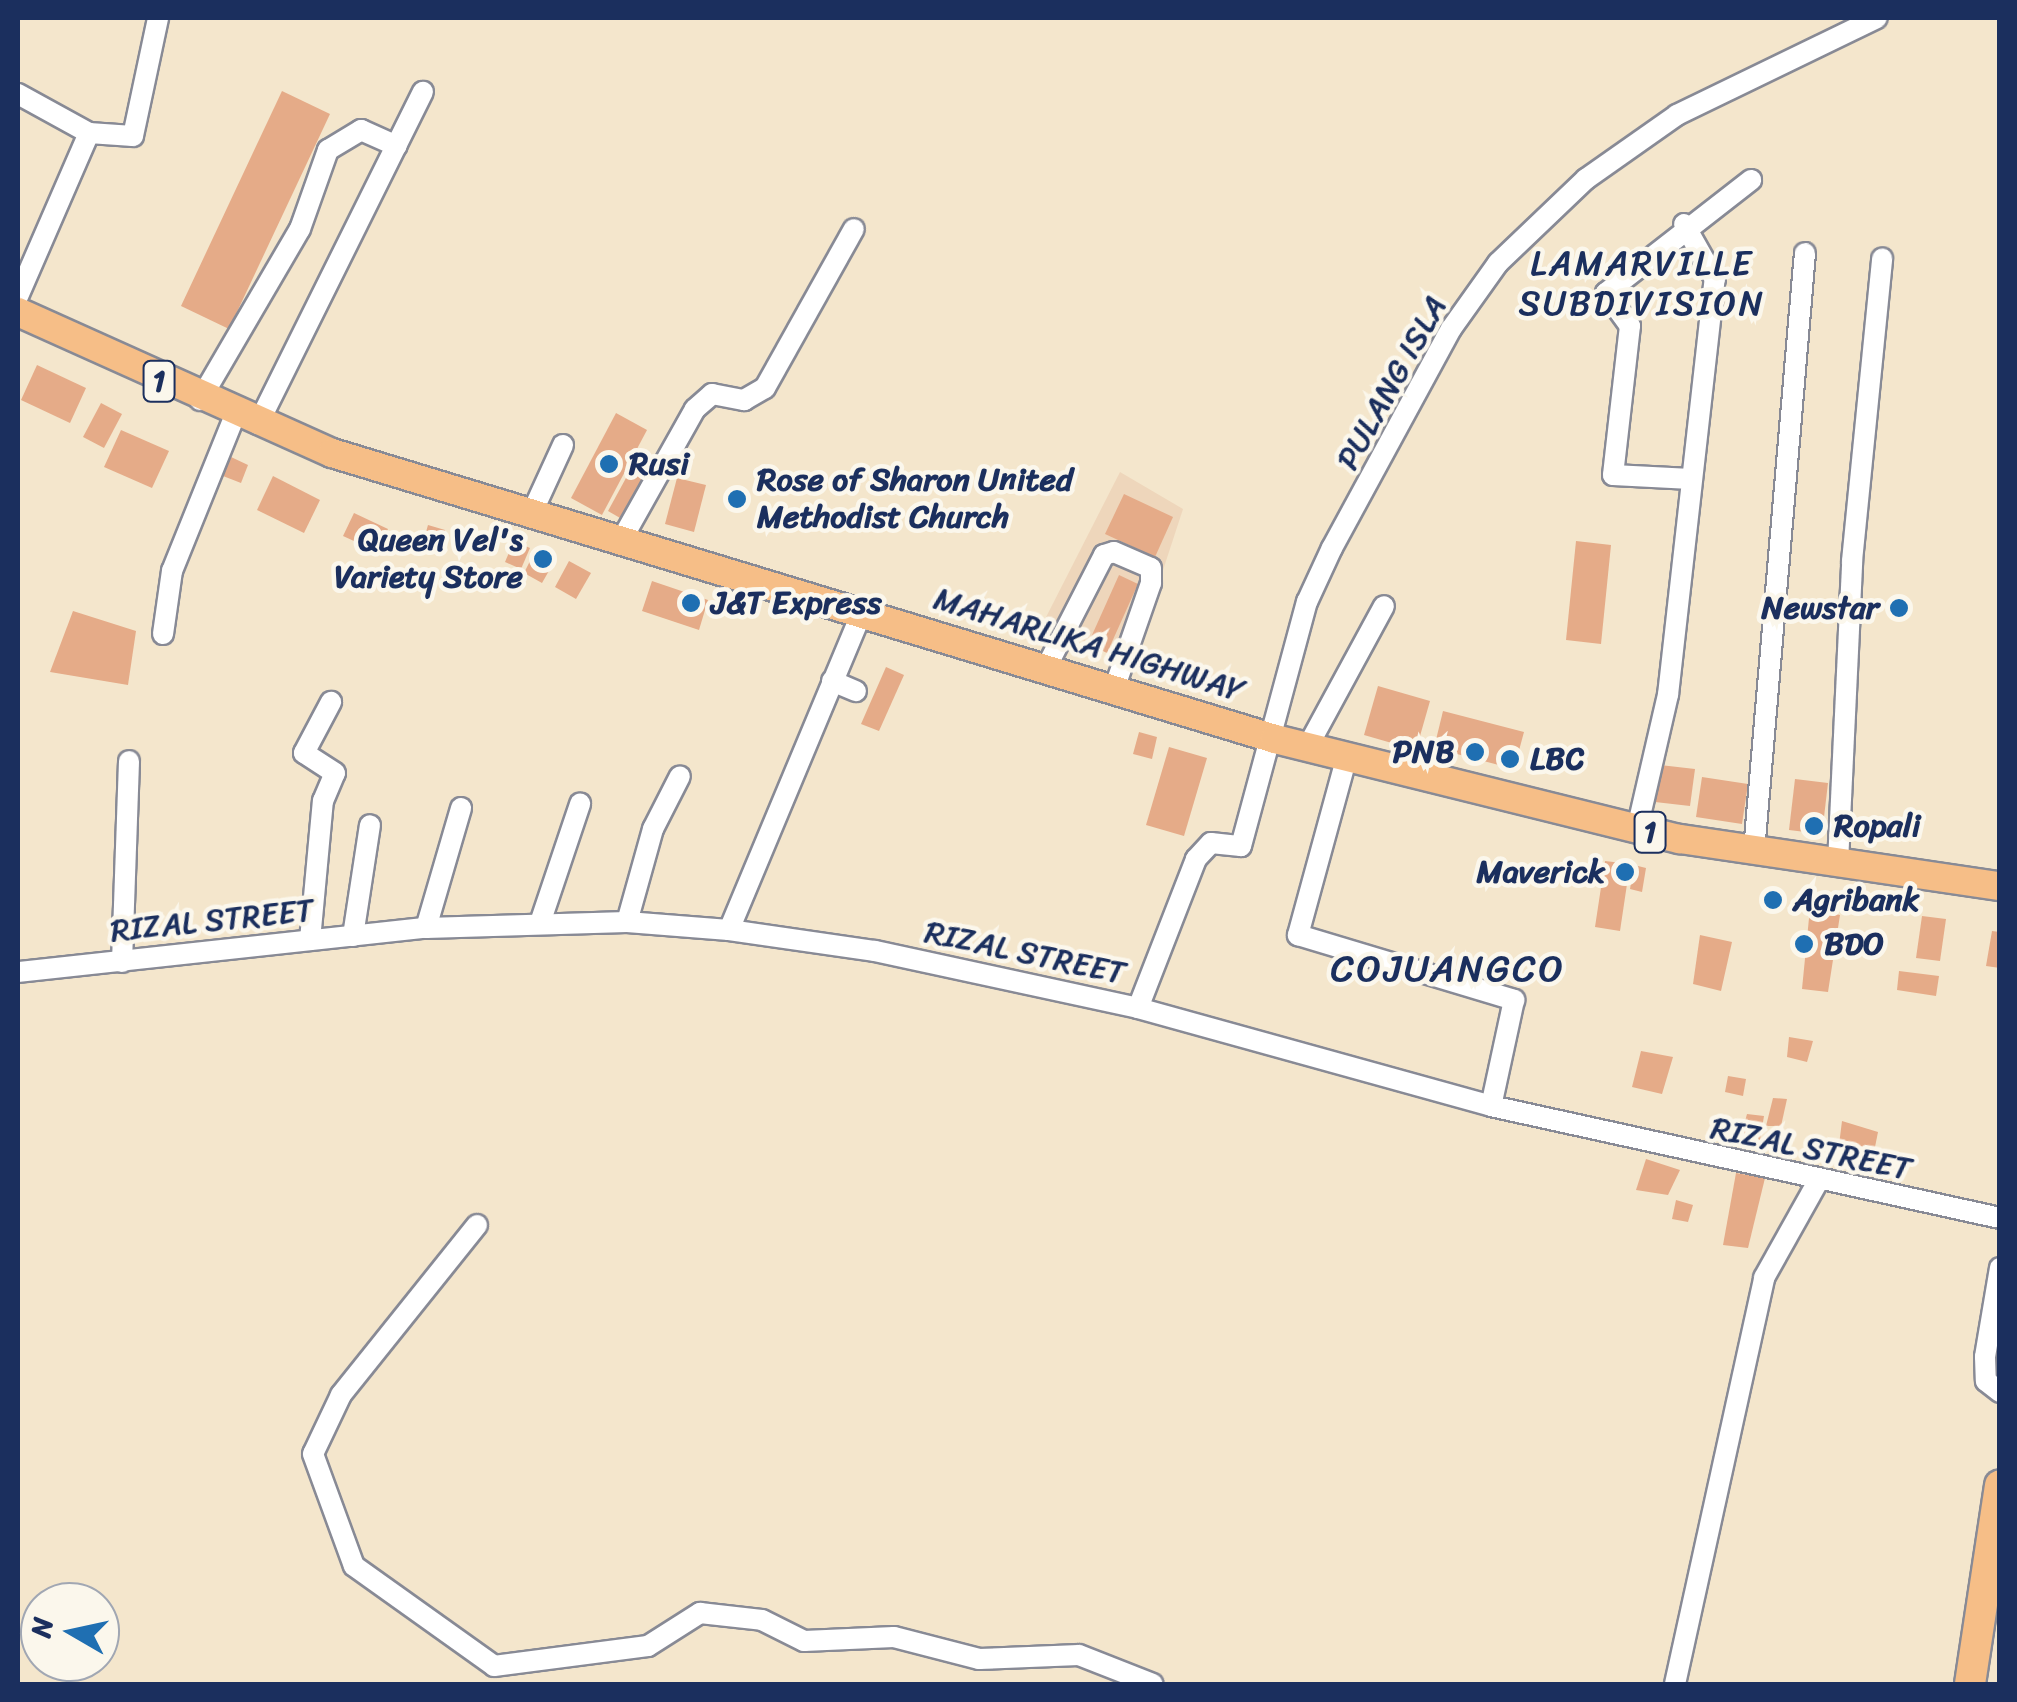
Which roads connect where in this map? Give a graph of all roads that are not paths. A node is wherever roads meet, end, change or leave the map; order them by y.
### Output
1 (158, 18) edge
2 (1877, 18) edge
3 (423, 92) dead end
4 (18, 94) edge
5 (89, 133) junction
6 (397, 146) junction
7 (1751, 180) dead end
8 (1684, 224) junction
9 (854, 229) dead end
10 (1805, 253) dead end
11 (1882, 258) dead end
12 (18, 296) edge
13 (18, 312) edge
14 (200, 400) junction
15 (246, 419) junction
16 (562, 446) dead end
17 (1692, 479) junction
18 (532, 515) junction
19 (622, 538) junction
20 (1384, 606) dead end
21 (861, 614) junction
22 (162, 634) dead end
23 (1046, 668) junction
24 (832, 681) junction
25 (1114, 689) junction
26 (856, 691) dead end
27 (331, 702) dead end
28 (1275, 739) junction
29 (1308, 746) junction
30 (1346, 756) junction
31 (129, 761) dead end
32 (680, 776) dead end
33 (580, 804) dead end
34 (461, 808) dead end
35 (370, 825) dead end
36 (1637, 829) junction
37 (1754, 851) junction
38 (1838, 863) junction
39 (2000, 886) edge
40 (627, 922) junction
41 (540, 923) junction
42 (426, 928) junction
43 (728, 930) junction
44 (353, 936) junction
45 (310, 940) junction
46 (122, 962) junction
47 (18, 972) edge
48 (1138, 1008) junction
49 (1491, 1106) junction
50 (1817, 1183) junction
51 (2000, 1218) edge
52 (477, 1226) dead end
53 (2000, 1268) edge
54 (2000, 1392) edge
55 (2000, 1485) edge
56 (1153, 1684) edge
57 (1675, 1684) edge
58 (1970, 1684) edge

1 - 5 street
2 - 28 street, PULANG ISLA
3 - 6 street
4 - 5 street
5 - 12 street
6 - 14 street
6 - 15 street
7 - 8 street
8 - 17 street
8 - 17 street
9 - 19 street
10 - 37 street
11 - 38 street
13 - 14 main road, MAHARLIKA HIGHWAY / 1
14 - 15 main road, MAHARLIKA HIGHWAY / 1
15 - 18 main road, MAHARLIKA HIGHWAY / 1
15 - 22 street
16 - 18 street
17 - 36 street
18 - 19 main road, MAHARLIKA HIGHWAY / 1
19 - 21 main road, MAHARLIKA HIGHWAY / 1
20 - 29 street
21 - 23 main road, MAHARLIKA HIGHWAY / 1
21 - 24 street
23 - 25 main road, MAHARLIKA HIGHWAY / 1
23 - 25 street
24 - 26 street
24 - 43 street
25 - 28 main road, MAHARLIKA HIGHWAY / 1
27 - 45 street
28 - 29 main road, MAHARLIKA HIGHWAY / 1
28 - 48 street, PULANG ISLA
29 - 30 main road, MAHARLIKA HIGHWAY / 1
30 - 36 main road, MAHARLIKA HIGHWAY / 1
30 - 49 street
31 - 46 street
32 - 40 street
33 - 41 street
34 - 42 street
35 - 44 street
36 - 37 main road, MAHARLIKA HIGHWAY / 1
37 - 38 main road, MAHARLIKA HIGHWAY / 1
38 - 39 main road, MAHARLIKA HIGHWAY / 1
40 - 41 street, RIZAL STREET
40 - 43 street, RIZAL STREET
41 - 42 street, RIZAL STREET
42 - 44 street, RIZAL STREET
43 - 48 street, RIZAL STREET
44 - 45 street, RIZAL STREET
45 - 46 street, RIZAL STREET
46 - 47 street, RIZAL STREET
48 - 49 street, RIZAL STREET
49 - 50 street, RIZAL STREET
50 - 51 street, RIZAL STREET
50 - 57 street
52 - 56 street
53 - 54 street
55 - 58 highway

